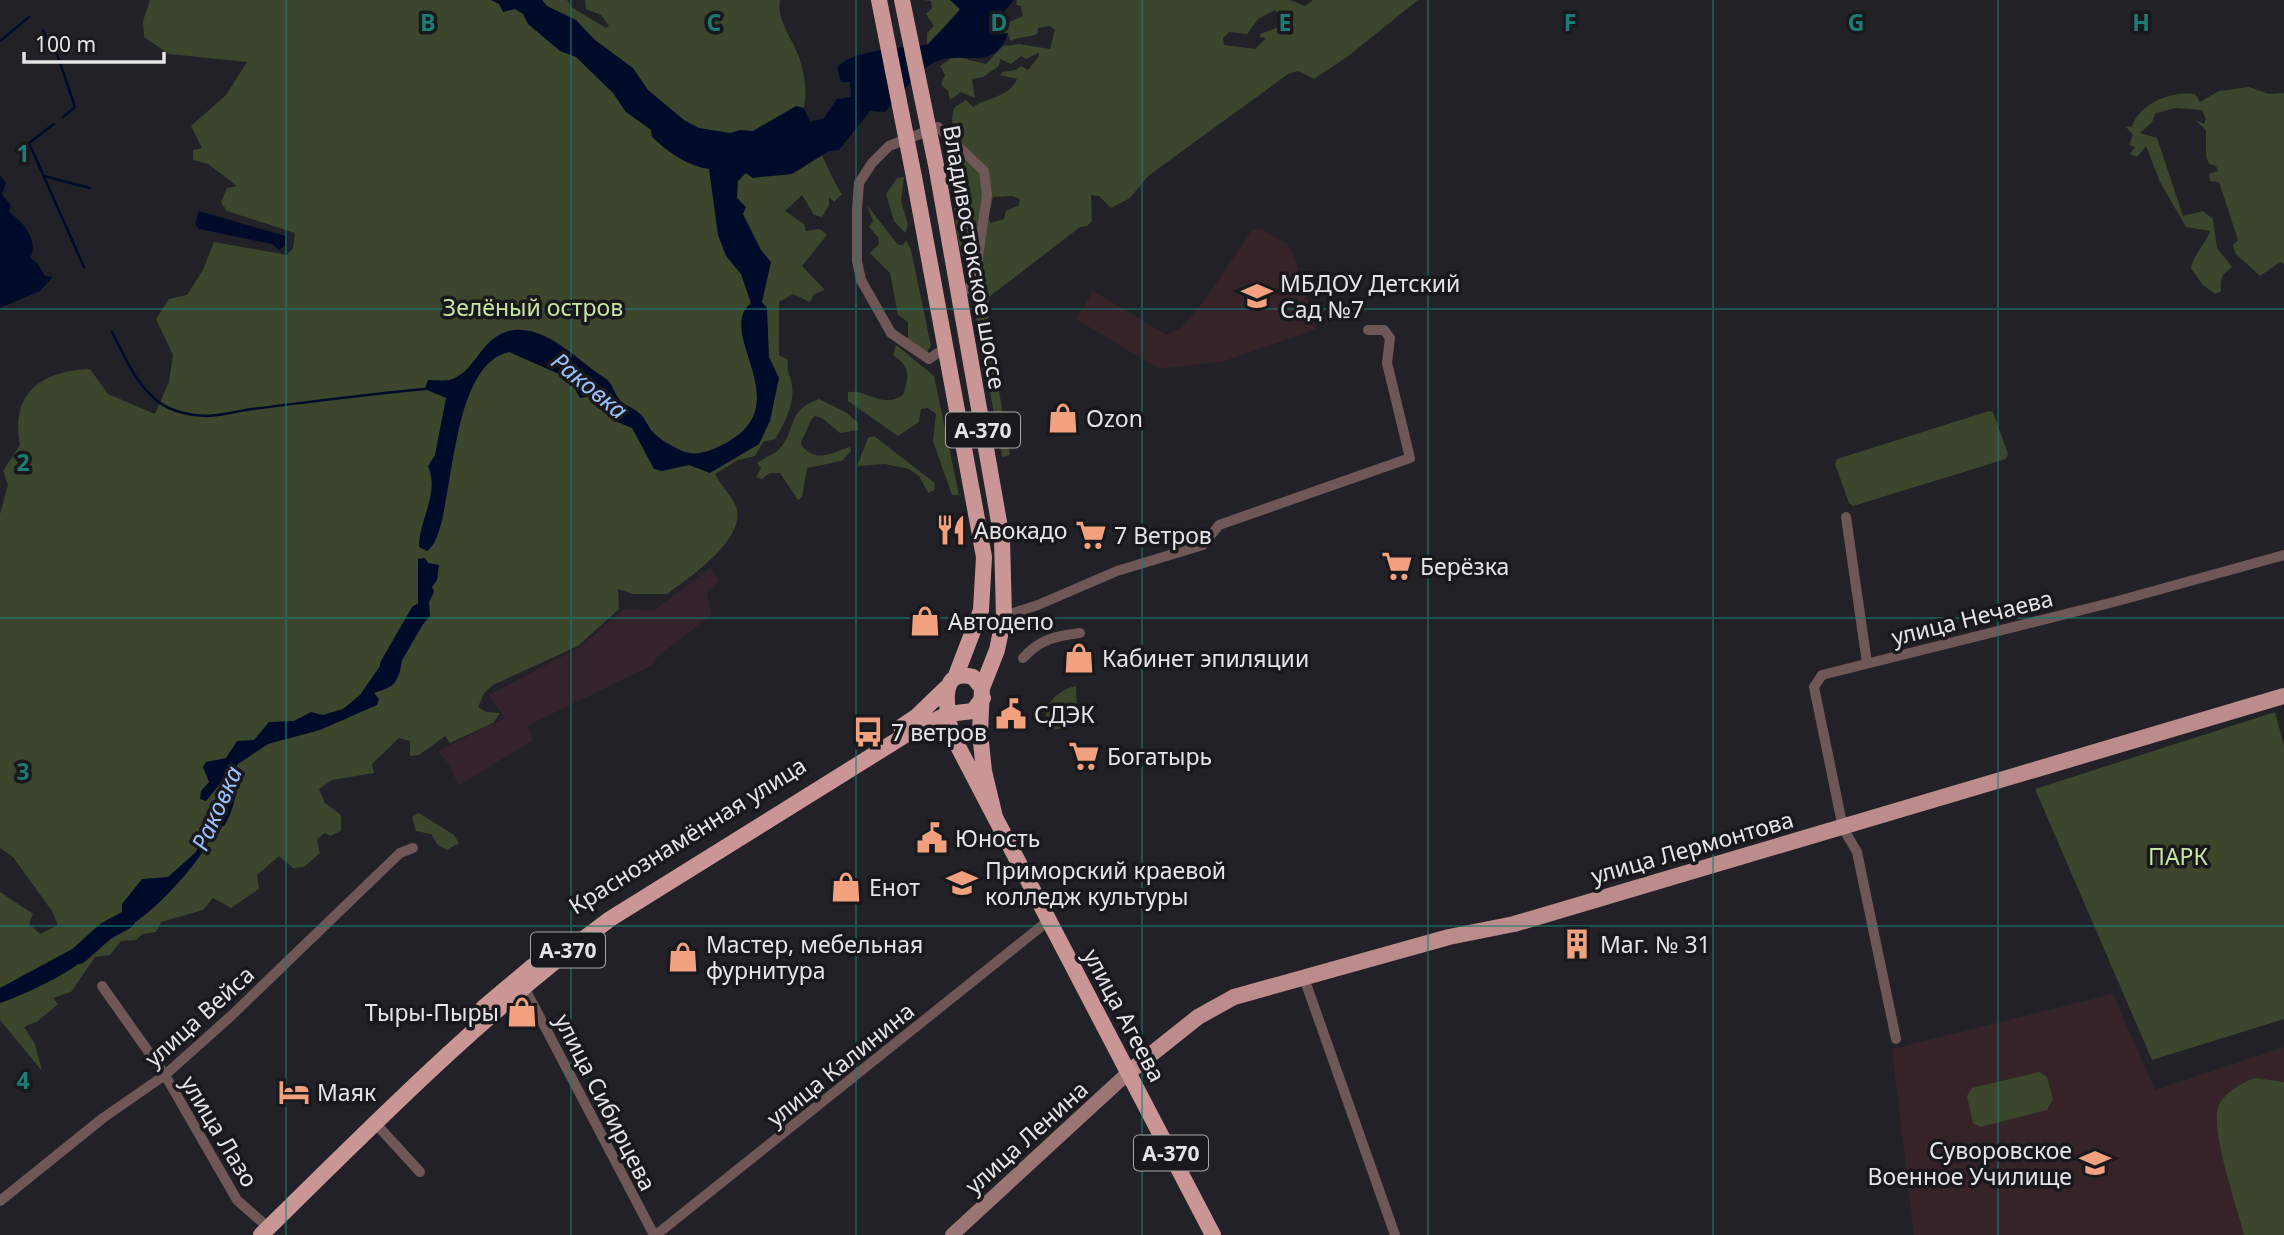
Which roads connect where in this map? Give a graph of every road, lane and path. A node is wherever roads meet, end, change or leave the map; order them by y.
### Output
1 (879, 0) edge
2 (902, 0) edge
3 (950, 243) junction
4 (927, 246) junction
5 (959, 293) junction
6 (1368, 330) dead end
7 (945, 348) junction
8 (1846, 517) dead end
9 (2284, 555) edge
10 (1004, 616) junction
11 (1080, 633) dead end
12 (1023, 658) dead end
13 (1867, 663) junction
14 (951, 683) junction
15 (983, 693) junction
16 (2284, 696) edge
17 (948, 714) junction
18 (995, 817) junction
19 (1843, 828) junction
20 (413, 848) dead end
21 (1048, 921) junction
22 (1304, 978) junction
23 (521, 982) junction
24 (102, 986) dead end
25 (1896, 1039) dead end
26 (1129, 1072) junction
27 (165, 1075) junction
28 (377, 1125) junction
29 (344, 1149) junction
30 (420, 1171) dead end
31 (0, 1201) edge
32 (262, 1228) edge
33 (248, 1235) edge
34 (655, 1235) edge
35 (952, 1235) edge
36 (1213, 1235) edge
37 (1395, 1235) edge

1 - 4 highway, Владивостокское шоссе / А-370, bridge
2 - 3 highway, Владивостокское шоссе / А-370, bridge
3 - 4 highway
3 - 5 highway, Владивостокское шоссе / А-370
4 - 7 highway, Владивостокское шоссе / А-370
5 - 7 street
5 - 10 highway, Владивостокское шоссе / А-370
6 - 10 street
7 - 14 highway, Владивостокское шоссе / А-370
8 - 13 street
9 - 13 street, улица Нечаева
10 - 15 highway, Владивостокское шоссе / А-370
11 - 12 street
13 - 19 street, улица Нечаева
14 - 15 highway
14 - 17 highway, А-370
14 - 23 highway, Краснознамённая улица / А-370
15 - 17 highway, А-370
15 - 18 highway, улица Агеева / А-370
16 - 19 main road, улица Лермонтова
17 - 18 highway, улица Агеева / А-370
17 - 23 highway, Краснознамённая улица / А-370
18 - 21 highway, улица Агеева / А-370
19 - 22 main road, улица Лермонтова
19 - 25 street, улица Нечаева
20 - 27 street, улица Вейса
21 - 26 highway, улица Агеева / А-370
21 - 34 street, улица Калинина
22 - 26 main road, улица Лермонтова
22 - 37 street
23 - 28 highway, Краснознамённая улица / А-370
23 - 29 highway, Краснознамённая улица / А-370
23 - 34 street, улица Сибирцева
24 - 27 street, улица Лазо
26 - 35 main road, улица Ленина
26 - 36 highway, улица Агеева / А-370
27 - 31 street, улица Вейса
27 - 32 street, улица Лазо
28 - 29 highway, Краснознамённая улица / А-370
28 - 30 street
29 - 32 highway, Краснознамённая улица / А-370
32 - 33 highway, Краснознамённая улица / А-370

